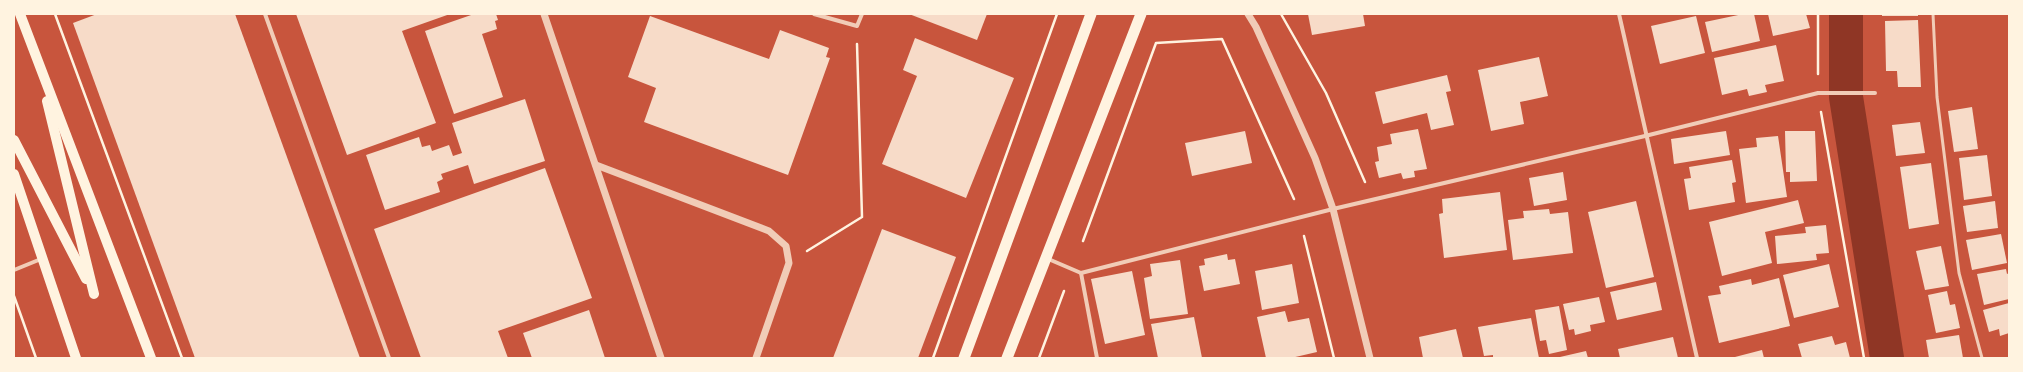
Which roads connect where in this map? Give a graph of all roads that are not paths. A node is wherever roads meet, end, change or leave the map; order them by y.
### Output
1 (20, 14) edge
2 (265, 14) edge
3 (544, 14) edge
4 (814, 14) edge
5 (862, 14) edge
6 (1091, 14) edge
7 (1141, 14) edge
8 (1248, 14) edge
9 (1619, 14) edge
10 (1933, 14) edge
11 (37, 60) junction
12 (1875, 93) dead end
13 (1646, 136) junction
14 (14, 140) edge
15 (596, 165) junction
16 (14, 174) edge
17 (1333, 209) junction
18 (42, 258) junction
19 (1046, 258) junction
20 (14, 270) edge
21 (1081, 273) junction
22 (76, 358) edge
23 (151, 358) edge
24 (389, 358) edge
25 (661, 358) edge
26 (756, 358) edge
27 (964, 358) edge
28 (1007, 358) edge
29 (1097, 358) edge
30 (1370, 358) edge
31 (1697, 358) edge
32 (1982, 358) edge

1 - 11 main road
2 - 24 street
3 - 15 street
4 - 5 street
6 - 27 highway
7 - 19 highway
8 - 17 street
9 - 13 street
10 - 32 lane
11 - 14 main road
11 - 23 main road
12 - 13 street
13 - 17 street
13 - 31 street
15 - 25 street
15 - 26 street
16 - 18 main road
17 - 21 street
17 - 30 street
18 - 20 street
18 - 22 main road
19 - 21 street
19 - 28 highway
21 - 29 street

